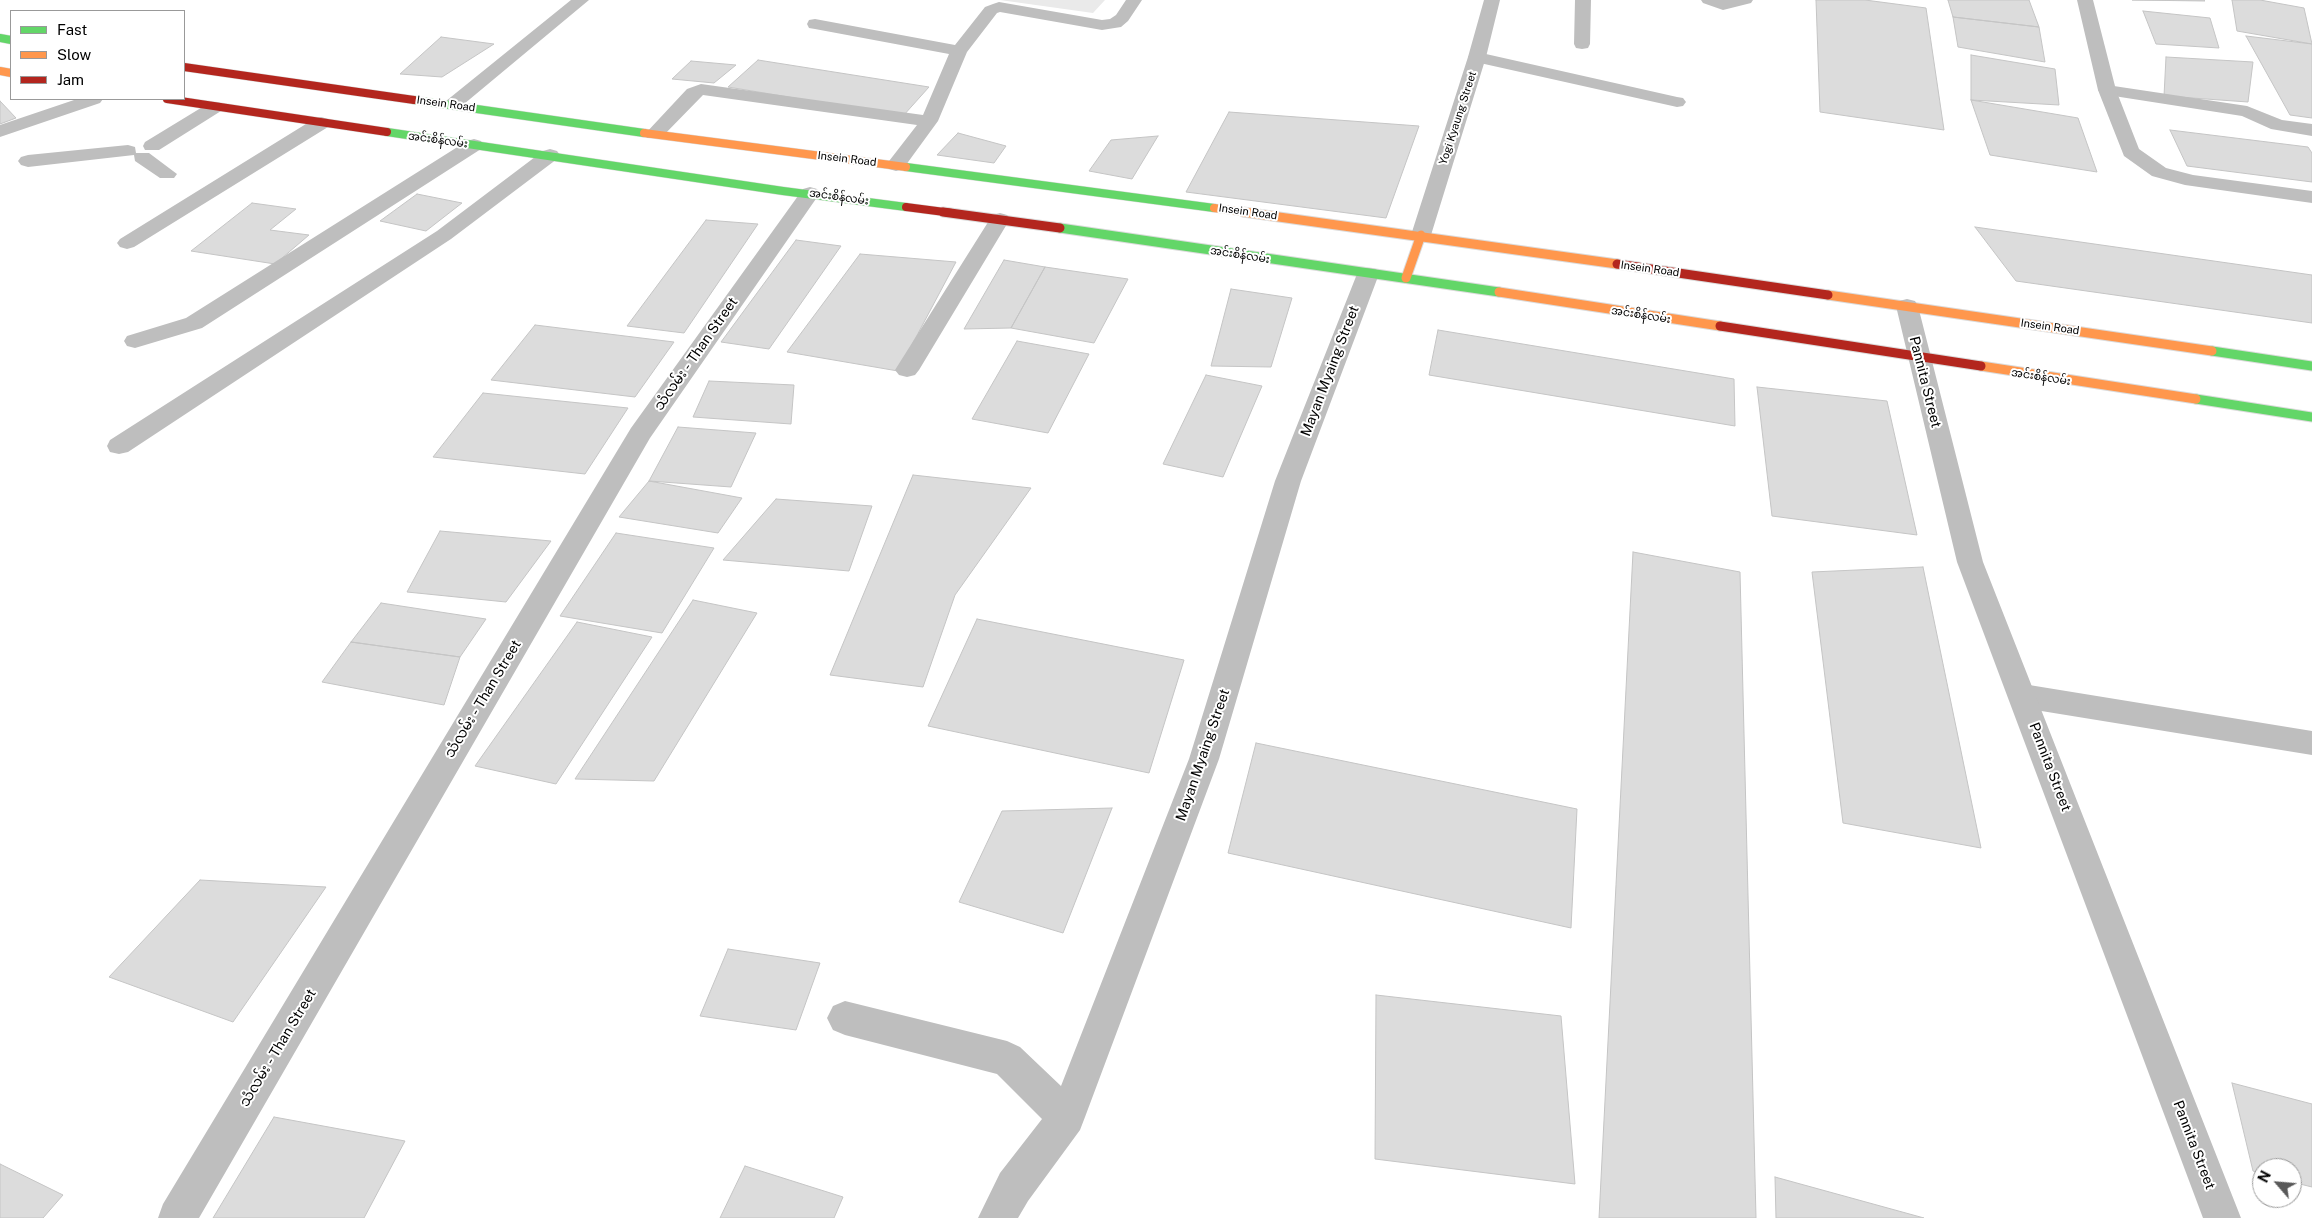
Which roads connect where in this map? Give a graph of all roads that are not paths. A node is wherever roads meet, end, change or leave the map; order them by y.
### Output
1 (581, 0) edge
2 (1134, 0) edge
3 (1492, 0) edge
4 (1583, 0) edge
5 (1709, 0) edge
6 (1745, 0) edge
7 (2085, 0) edge
8 (815, 24) dead end
9 (1582, 44) dead end
10 (960, 51) junction
11 (1477, 57) junction
12 (185, 67) edge
13 (2108, 90) junction
14 (91, 100) edge
15 (174, 100) edge
16 (429, 102) junction
17 (1677, 102) dead end
18 (452, 105) junction
19 (215, 107) junction
20 (563, 121) junction
21 (929, 121) junction
22 (321, 123) junction
23 (2312, 130) edge
24 (0, 132) edge
25 (391, 134) junction
26 (654, 134) junction
27 (547, 143) junction
28 (474, 145) junction
29 (141, 151) junction
30 (529, 152) junction
31 (864, 160) junction
32 (28, 161) dead end
33 (896, 165) junction
34 (166, 174) dead end
35 (852, 175) dead end
36 (828, 193) junction
37 (2312, 197) edge
38 (1000, 218) junction
39 (1420, 235) junction
40 (127, 243) dead end
41 (1368, 274) junction
42 (1406, 278) junction
43 (1907, 306) junction
44 (135, 342) dead end
45 (1919, 358) junction
46 (2312, 366) edge
47 (907, 370) dead end
48 (2312, 418) edge
49 (119, 446) dead end
50 (2023, 696) junction
51 (2312, 743) edge
52 (845, 1018) dead end
53 (1067, 1118) junction
54 (177, 1218) edge
55 (997, 1218) edge
56 (2222, 1218) edge

1 - 18 street
2 - 10 street
3 - 11 street, Yogi Kyaung Street
4 - 9 street
5 - 6 street
7 - 13 street
8 - 10 street
10 - 21 street
11 - 17 street
11 - 39 street, Yogi Kyaung Street
12 - 16 main road, Insein Road
13 - 23 street
13 - 37 street
14 - 24 street
15 - 19 main road, အင်းစိန်လမ်း
16 - 18 main road, Insein Road
16 - 25 main road
18 - 20 main road, Insein Road
19 - 22 main road, အင်းစိန်လမ်း
19 - 29 street
20 - 26 main road, Insein Road
20 - 27 main road
21 - 26 street
21 - 33 street
22 - 25 main road, အင်းစိန်လမ်း
22 - 40 street
25 - 28 main road, အင်းစိန်လမ်း
26 - 31 main road, Insein Road
27 - 30 main road
27 - 30 main road, အင်းစိန်လမ်း
27 - 36 main road, အင်းစိန်လမ်း
27 - 49 street
28 - 30 main road, အင်းစိန်လမ်း
28 - 44 street
29 - 32 street
29 - 34 street
31 - 33 main road, Insein Road
31 - 35 main road
33 - 39 main road, Insein Road
36 - 38 main road, အင်းစိန်လမ်း
36 - 54 street, သံလမ်း - Than Street
38 - 41 main road, အင်းစိန်လမ်း
38 - 47 street
39 - 42 main road
39 - 43 main road, Insein Road
41 - 42 main road, အင်းစိန်လမ်း
41 - 53 street, Mayan Myaing Street
42 - 45 main road, အင်းစိန်လမ်း
43 - 45 street, Pannita Street
43 - 46 main road, Insein Road
45 - 48 main road, အင်းစိန်လမ်း
45 - 50 street, Pannita Street
50 - 51 street
50 - 56 street, Pannita Street
52 - 53 street
53 - 55 street, Mayan Myaing Street

